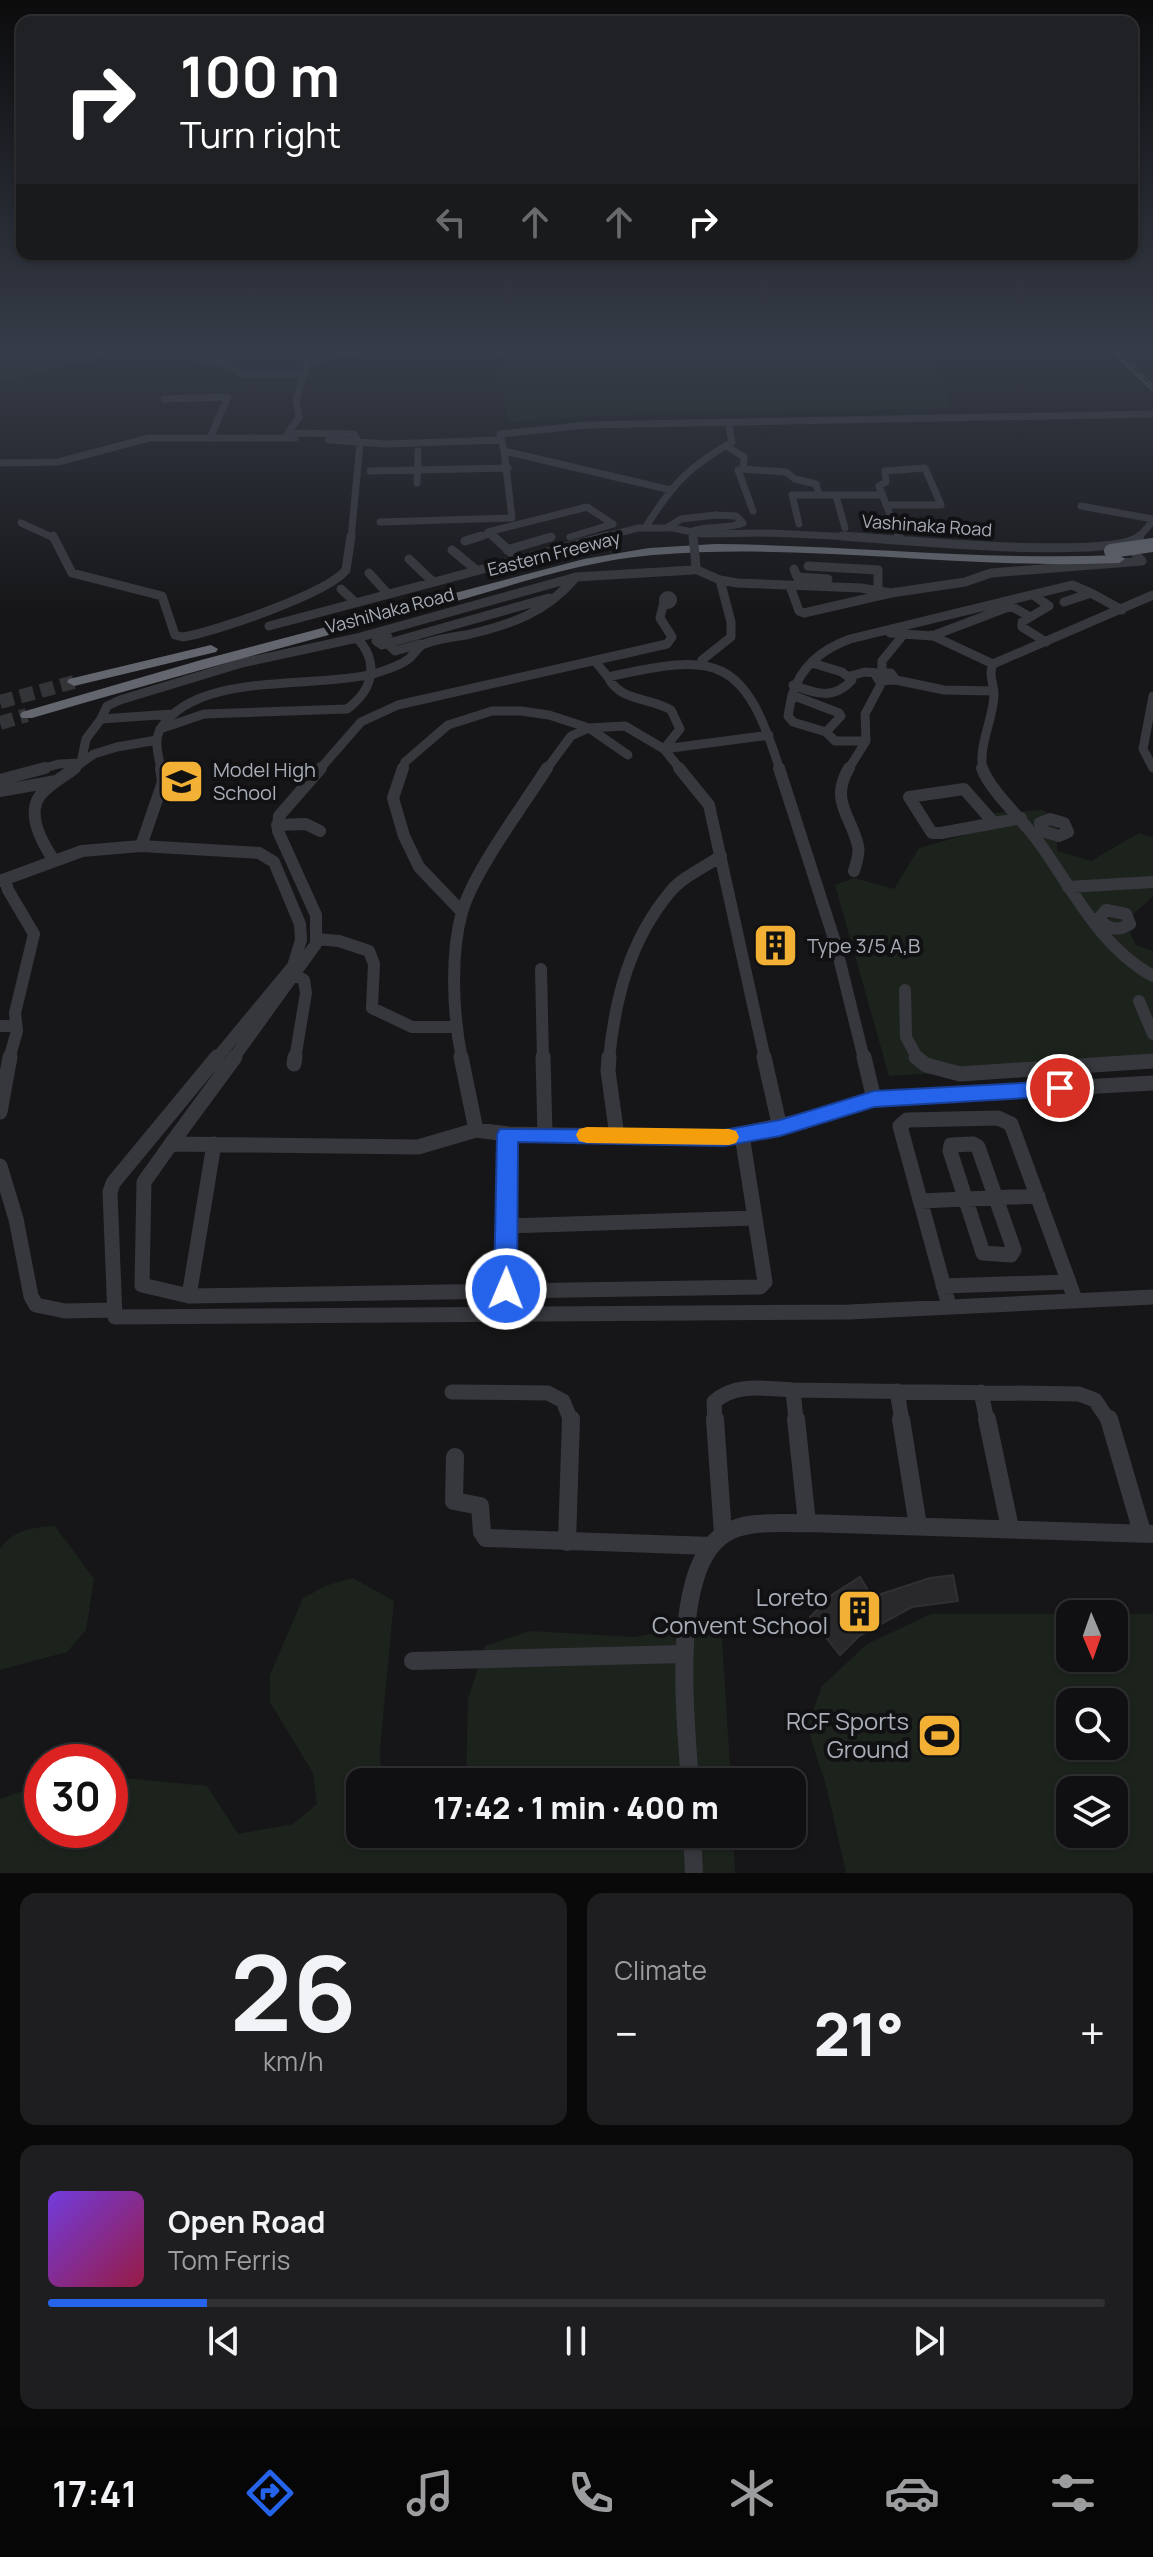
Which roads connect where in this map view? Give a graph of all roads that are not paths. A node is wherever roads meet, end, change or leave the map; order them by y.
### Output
1 (144, 439) edge
2 (325, 439) edge
3 (357, 439) edge
4 (453, 439) edge
5 (502, 439) edge
6 (731, 439) edge
7 (360, 444) junction
8 (726, 446) junction
9 (418, 451) dead end
10 (504, 451) junction
11 (0, 463) edge
12 (508, 468) junction
13 (743, 469) junction
14 (417, 470) junction
15 (370, 471) dead end
16 (417, 483) dead end
17 (671, 490) junction
18 (819, 495) junction
19 (882, 495) junction
20 (836, 496) junction
21 (886, 505) junction
22 (1081, 506) dead end
23 (753, 511) dead end
24 (652, 516) junction
25 (681, 519) junction
26 (1153, 520) edge
27 (380, 522) dead end
28 (530, 522) junction
29 (21, 523) dead end
30 (799, 524) dead end
31 (645, 528) junction
32 (668, 528) junction
33 (845, 528) dead end
34 (604, 533) dead end
35 (489, 534) junction
36 (900, 540) junction
37 (465, 541) dead end
38 (556, 541) junction
39 (1127, 544) junction
40 (1153, 545) edge
41 (452, 550) dead end
42 (1153, 554) edge
43 (513, 555) junction
44 (1115, 555) junction
45 (409, 559) dead end
46 (808, 566) dead end
47 (695, 568) junction
48 (475, 569) junction
49 (794, 569) dead end
50 (369, 573) dead end
51 (576, 577) junction
52 (720, 580) junction
53 (432, 581) junction
54 (790, 586) junction
55 (879, 586) junction
56 (341, 589) dead end
57 (386, 592) junction
58 (891, 593) junction
59 (1091, 593) junction
60 (529, 594) junction
61 (1153, 595) edge
62 (1036, 597) dead end
63 (549, 598) junction
64 (352, 600) junction
65 (664, 602) dead end
66 (1064, 602) dead end
67 (1007, 604) junction
68 (481, 610) junction
69 (1122, 610) junction
70 (530, 611) dead end
71 (1030, 617) junction
72 (935, 618) junction
73 (269, 626) dead end
74 (409, 627) junction
75 (953, 628) junction
76 (906, 630) junction
77 (932, 636) junction
78 (357, 638) junction
79 (1046, 642) junction
80 (383, 644) junction
81 (367, 647) junction
82 (702, 660) junction
83 (595, 661) junction
84 (812, 663) junction
85 (993, 664) junction
86 (373, 674) junction
87 (850, 676) junction
88 (881, 676) junction
89 (608, 677) junction
90 (74, 682) tunnel mouth
91 (792, 690) junction
92 (994, 691) junction
93 (1153, 696) edge
94 (173, 714) junction
95 (27, 715) tunnel mouth
96 (101, 719) junction
97 (1151, 720) edge
98 (589, 728) junction
99 (826, 732) junction
100 (158, 735) junction
101 (769, 735) junction
102 (866, 741) junction
103 (664, 749) junction
104 (1148, 751) edge
105 (628, 755) dead end
106 (81, 763) junction
107 (1153, 768) edge
108 (0, 780) edge
109 (56, 781) junction
110 (0, 791) edge
111 (1023, 821) junction
112 (1042, 821) junction
113 (994, 823) junction
114 (277, 825) junction
115 (320, 831) dead end
116 (1050, 835) junction
117 (1038, 841) junction
118 (141, 846) junction
119 (721, 856) junction
120 (53, 859) junction
121 (854, 871) dead end
122 (3, 880) edge
123 (1153, 882) edge
124 (1068, 887) junction
125 (462, 912) junction
126 (316, 939) junction
127 (541, 969) dead end
128 (297, 976) junction
129 (1153, 976) edge
130 (905, 990) dead end
131 (1139, 1001) dead end
132 (0, 1026) edge
133 (16, 1026) junction
134 (455, 1027) junction
135 (1152, 1027) edge
136 (1153, 1061) edge
137 (294, 1064) dead end
138 (1153, 1083) edge
139 (874, 1099) junction
140 (0, 1112) edge
141 (780, 1128) junction
142 (476, 1130) junction
143 (508, 1134) junction
144 (545, 1134) junction
145 (742, 1135) junction
146 (617, 1136) junction
147 (171, 1144) junction
148 (214, 1144) junction
149 (0, 1166) edge
150 (1038, 1196) junction
151 (995, 1198) junction
152 (965, 1199) junction
153 (920, 1201) junction
154 (755, 1218) junction
155 (507, 1226) junction
156 (1069, 1282) junction
157 (943, 1286) junction
158 (506, 1289) junction
159 (189, 1296) junction
160 (1153, 1297) edge
161 (1075, 1299) junction
162 (949, 1306) junction
163 (114, 1310) junction
164 (793, 1390) junction
165 (897, 1391) junction
166 (452, 1392) dead end
167 (981, 1392) junction
168 (455, 1457) dead end
169 (807, 1523) junction
170 (918, 1526) junction
171 (1010, 1528) junction
172 (1148, 1533) edge
173 (716, 1540) junction
174 (567, 1542) junction
175 (683, 1654) junction
176 (413, 1661) dead end
177 (689, 1768) edge
178 (693, 1848) edge
179 (694, 1873) edge

1 - 11 street
2 - 7 street
3 - 7 street
4 - 7 street
5 - 10 street
6 - 8 street
7 - 29 street
8 - 13 street
8 - 17 street
9 - 14 street
10 - 12 street
10 - 17 street
12 - 14 street
12 - 27 street
13 - 18 street
13 - 23 street
14 - 15 street
14 - 16 street
17 - 24 street
18 - 20 street
18 - 30 street
19 - 20 street
19 - 21 street
19 - 21 street
20 - 33 street
21 - 36 street
22 - 26 street
24 - 25 street
24 - 31 street
25 - 32 street
25 - 47 street, bridge
26 - 39 street
28 - 35 street
28 - 38 street
28 - 38 street
31 - 32 street, Vashinaka Road
31 - 43 street, Vashinaka Road
32 - 36 street, Vashinaka Road
34 - 38 street
35 - 37 street
35 - 43 street
36 - 39 street, Vashinaka Road
38 - 43 street
39 - 58 street
40 - 44 highway, Eastern Freeway, bridge
41 - 48 street
42 - 44 highway, Eastern Freeway
43 - 48 street
44 - 90 highway, Eastern Freeway
44 - 95 highway, Eastern Freeway
45 - 53 street
46 - 55 street
47 - 51 street, VashiNaka Road
47 - 52 street
48 - 53 street
49 - 55 street
50 - 57 street
51 - 60 street, VashiNaka Road
51 - 86 street
52 - 54 street
52 - 82 street
53 - 57 street
54 - 55 street
54 - 58 street
55 - 58 street
56 - 64 street
57 - 64 street
59 - 66 street
59 - 67 street
59 - 69 street
60 - 63 street
60 - 68 street, VashiNaka Road
61 - 69 street
62 - 71 street
63 - 68 street
63 - 70 street
64 - 73 street
65 - 83 street
67 - 71 street
67 - 72 street
67 - 75 street
68 - 74 street, VashiNaka Road
68 - 80 street
69 - 79 street
71 - 79 street
72 - 75 street
72 - 76 street
74 - 78 street, VashiNaka Road
74 - 80 street
75 - 77 street
76 - 77 street
76 - 84 street
76 - 88 street
77 - 85 street
78 - 81 street
78 - 96 street, VashiNaka Road
79 - 85 street
80 - 81 street
81 - 86 street
82 - 89 street
82 - 101 street
83 - 89 street
83 - 114 street
84 - 87 street
84 - 91 street
85 - 92 street
86 - 94 street
86 - 100 street
87 - 88 street
87 - 91 street
88 - 92 street
88 - 102 street
89 - 103 street
91 - 99 street
91 - 99 street
92 - 111 street
93 - 97 street
94 - 96 street
94 - 100 street
96 - 106 street
97 - 104 street
98 - 103 street
98 - 105 street
98 - 125 street
98 - 125 street
99 - 102 street
100 - 106 street
100 - 118 street
101 - 103 street
101 - 139 street
102 - 121 street
103 - 119 street
104 - 107 street
106 - 108 street
106 - 109 street
109 - 110 street
109 - 120 street
111 - 112 street
111 - 113 street
111 - 117 street
112 - 116 street
112 - 116 street
113 - 113 street
114 - 115 street
114 - 126 street
116 - 117 street
117 - 124 street
118 - 120 street
118 - 163 street
119 - 141 street
119 - 146 street
120 - 122 street
122 - 133 street
123 - 124 street
124 - 129 street
125 - 134 street
126 - 128 street
126 - 134 street
127 - 144 street
128 - 137 street
128 - 147 street
130 - 136 street
131 - 135 street
132 - 133 street
133 - 140 street
134 - 142 street
138 - 139 street
139 - 141 street
141 - 145 street
142 - 143 street
142 - 148 street
143 - 144 street
143 - 155 street
144 - 146 street
145 - 146 street
145 - 154 street
147 - 148 street
147 - 159 street
148 - 159 street
149 - 163 street
150 - 151 street
150 - 153 street
150 - 156 street
151 - 152 street
151 - 152 street
151 - 152 street
152 - 153 street
153 - 157 street
154 - 155 street
154 - 158 street
155 - 158 street
156 - 157 street
156 - 161 street
157 - 162 street
158 - 159 street
160 - 161 street
161 - 162 street
162 - 163 street
164 - 165 street
164 - 169 street
164 - 173 street
165 - 167 street
165 - 170 street
166 - 174 street
167 - 171 street
167 - 172 street
168 - 174 street
169 - 170 street
169 - 173 street
170 - 171 street
171 - 172 street
173 - 174 street
173 - 175 street
175 - 176 street
175 - 177 street
178 - 179 street

